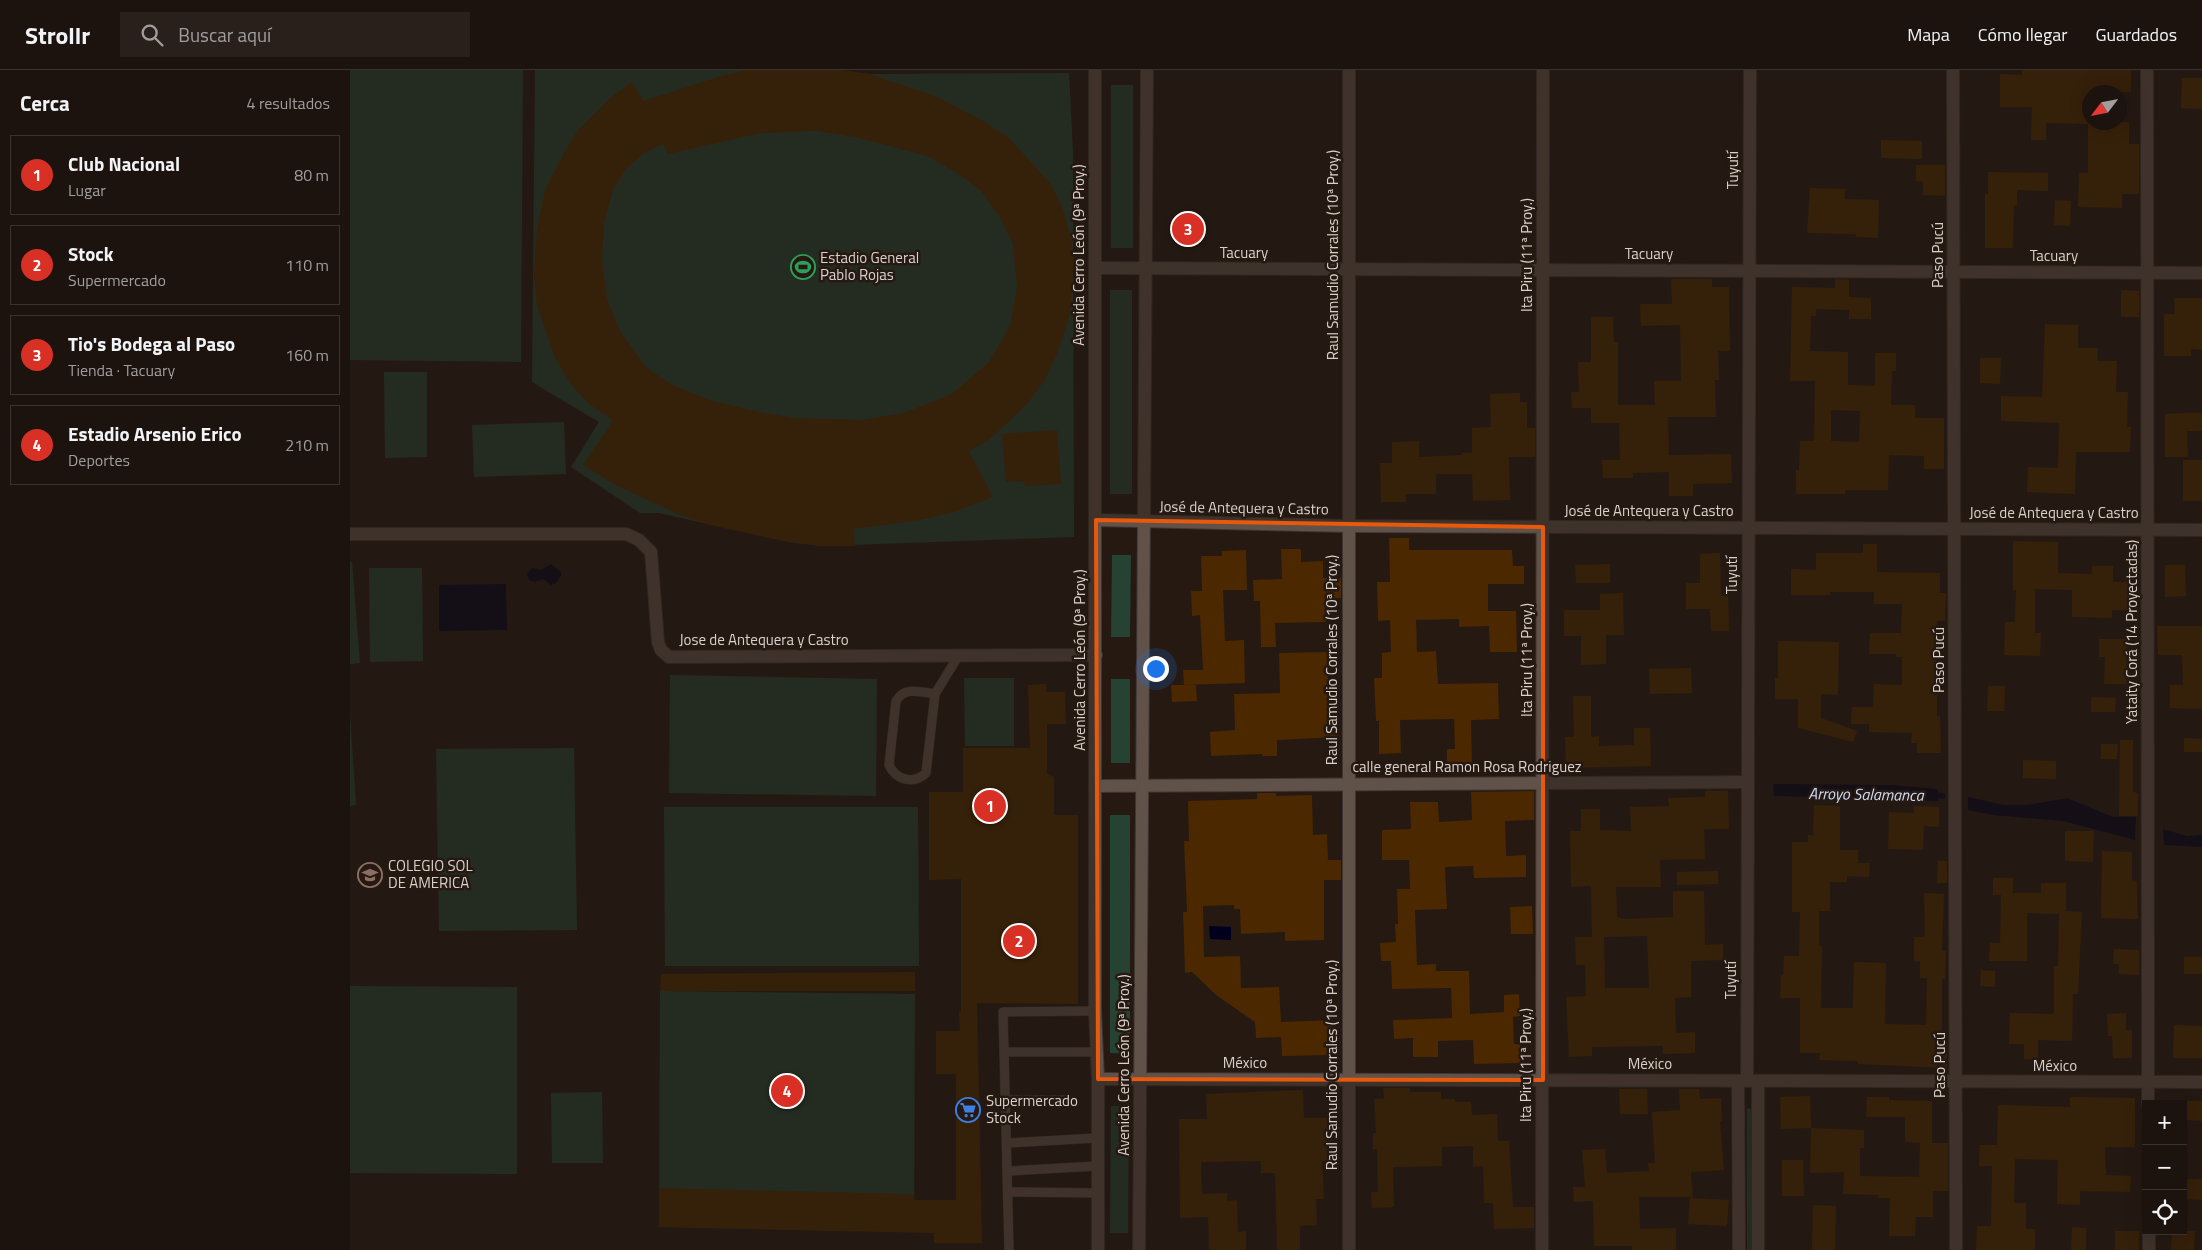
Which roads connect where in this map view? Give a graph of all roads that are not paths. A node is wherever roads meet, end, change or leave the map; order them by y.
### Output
1 (1095, 70) edge
2 (1147, 70) edge
3 (1349, 70) edge
4 (1543, 70) edge
5 (1750, 70) edge
6 (1953, 70) edge
7 (2147, 70) edge
8 (1096, 268) junction
9 (1146, 268) junction
10 (1349, 270) junction
11 (1543, 270) junction
12 (1749, 271) junction
13 (1954, 272) junction
14 (2147, 273) junction
15 (2202, 273) edge
16 (1096, 520) junction
17 (1144, 522) junction
18 (1349, 526) junction
19 (1543, 527) junction
20 (1748, 528) junction
21 (1954, 529) junction
22 (2148, 529) junction
23 (2202, 530) edge
24 (350, 534) edge
25 (958, 655) junction
26 (1096, 655) junction
27 (935, 694) junction
28 (1748, 782) junction
29 (1543, 783) junction
30 (1349, 784) junction
31 (1096, 786) junction
32 (1142, 786) junction
33 (1095, 1011) junction
34 (1004, 1052) junction
35 (1097, 1052) junction
36 (1098, 1079) junction
37 (1140, 1080) junction
38 (1349, 1080) junction
39 (1543, 1080) junction
40 (1748, 1081) junction
41 (1956, 1081) junction
42 (2148, 1082) junction
43 (2202, 1082) edge
44 (1006, 1100) junction
45 (1068, 1100) dead end
46 (2148, 1100) edge
47 (1098, 1138) junction
48 (1007, 1143) junction
49 (1098, 1166) junction
50 (1008, 1171) junction
51 (1008, 1192) junction
52 (1098, 1193) junction
53 (2149, 1235) edge
54 (1009, 1250) edge
55 (1098, 1250) edge
56 (1139, 1250) edge
57 (1349, 1250) edge
58 (1542, 1250) edge
59 (1740, 1250) edge
60 (1758, 1250) edge
61 (1956, 1250) edge
62 (2149, 1250) edge

1 - 8 street, Avenida Cerro León (9ª Proy.)
2 - 9 street, Avenida Cerro León (9ª Proy.)
3 - 10 street, Raul Samudio Corrales (10ª Proy.)
4 - 11 street, Ita Piru (11ª Proy.)
5 - 12 street, Tuyutí
6 - 13 street, Paso Pucú
7 - 14 street, Yataity Corá (14 Proyectadas)
8 - 9 street, Tacuary
8 - 16 street, Avenida Cerro León (9ª Proy.)
9 - 10 street, Tacuary
9 - 17 street, Avenida Cerro León (9ª Proy.)
10 - 11 street, Tacuary
10 - 18 street, Raul Samudio Corrales (10ª Proy.)
11 - 12 street, Tacuary
11 - 19 street, Ita Piru (11ª Proy.)
12 - 13 street, Tacuary
12 - 20 street, Tuyutí
13 - 14 street, Tacuary
13 - 21 street, Paso Pucú
14 - 15 street, Tacuary
14 - 22 street, Yataity Corá (14 Proyectadas)
16 - 17 street, José de Antequera y Castro
16 - 26 street, Avenida Cerro León (9ª Proy.)
17 - 18 street, José de Antequera y Castro
17 - 32 street, Avenida Cerro León (9ª Proy.)
18 - 19 street, José de Antequera y Castro
18 - 30 street, Raul Samudio Corrales (10ª Proy.)
19 - 20 street, José de Antequera y Castro
19 - 29 street, Ita Piru (11ª Proy.)
20 - 21 street, José de Antequera y Castro
20 - 28 street, Tuyutí
21 - 22 street, José de Antequera y Castro
21 - 41 street, Paso Pucú
22 - 23 street, José de Antequera y Castro
22 - 42 street, Yataity Corá (14 Proyectadas)
24 - 25 street, Jose de Antequera y Castro
25 - 26 street, Jose de Antequera y Castro
25 - 27 lane
26 - 31 street, Avenida Cerro León (9ª Proy.)
27 - 27 lane
28 - 29 street, calle general Ramon Rosa Rodriguez
28 - 40 street, Tuyutí
29 - 30 street, calle general Ramon Rosa Rodriguez
29 - 39 street, Ita Piru (11ª Proy.)
30 - 32 street, calle general Ramon Rosa Rodriguez
30 - 38 street, Raul Samudio Corrales (10ª Proy.)
31 - 32 street, calle general Ramon Rosa Rodriguez
31 - 33 street, Avenida Cerro León (9ª Proy.)
32 - 37 street, Avenida Cerro León (9ª Proy.)
33 - 34 lane
33 - 35 street, Avenida Cerro León (9ª Proy.)
34 - 35 lane
34 - 44 lane
35 - 36 street, Avenida Cerro León (9ª Proy.)
36 - 37 street, México
36 - 47 street, Avenida Cerro León (9ª Proy.)
37 - 38 street, México
37 - 56 street, Avenida Cerro León (9ª Proy.)
38 - 39 street, México
38 - 57 street, Raul Samudio Corrales (10ª Proy.)
39 - 40 street, México
39 - 58 street, Ita Piru (11ª Proy.)
40 - 41 street, México
40 - 59 street, Tuyutí
40 - 60 street, Tuyutí
41 - 42 street, México
41 - 61 street, Paso Pucú
42 - 43 street, México
42 - 46 street, Yataity Corá (14 Proyectadas)
44 - 45 lane
44 - 48 lane
47 - 48 lane
47 - 49 street, Avenida Cerro León (9ª Proy.)
48 - 50 lane
49 - 50 lane
49 - 52 street, Avenida Cerro León (9ª Proy.)
50 - 51 lane
51 - 52 lane
51 - 54 lane
52 - 55 street, Avenida Cerro León (9ª Proy.)
53 - 62 street

